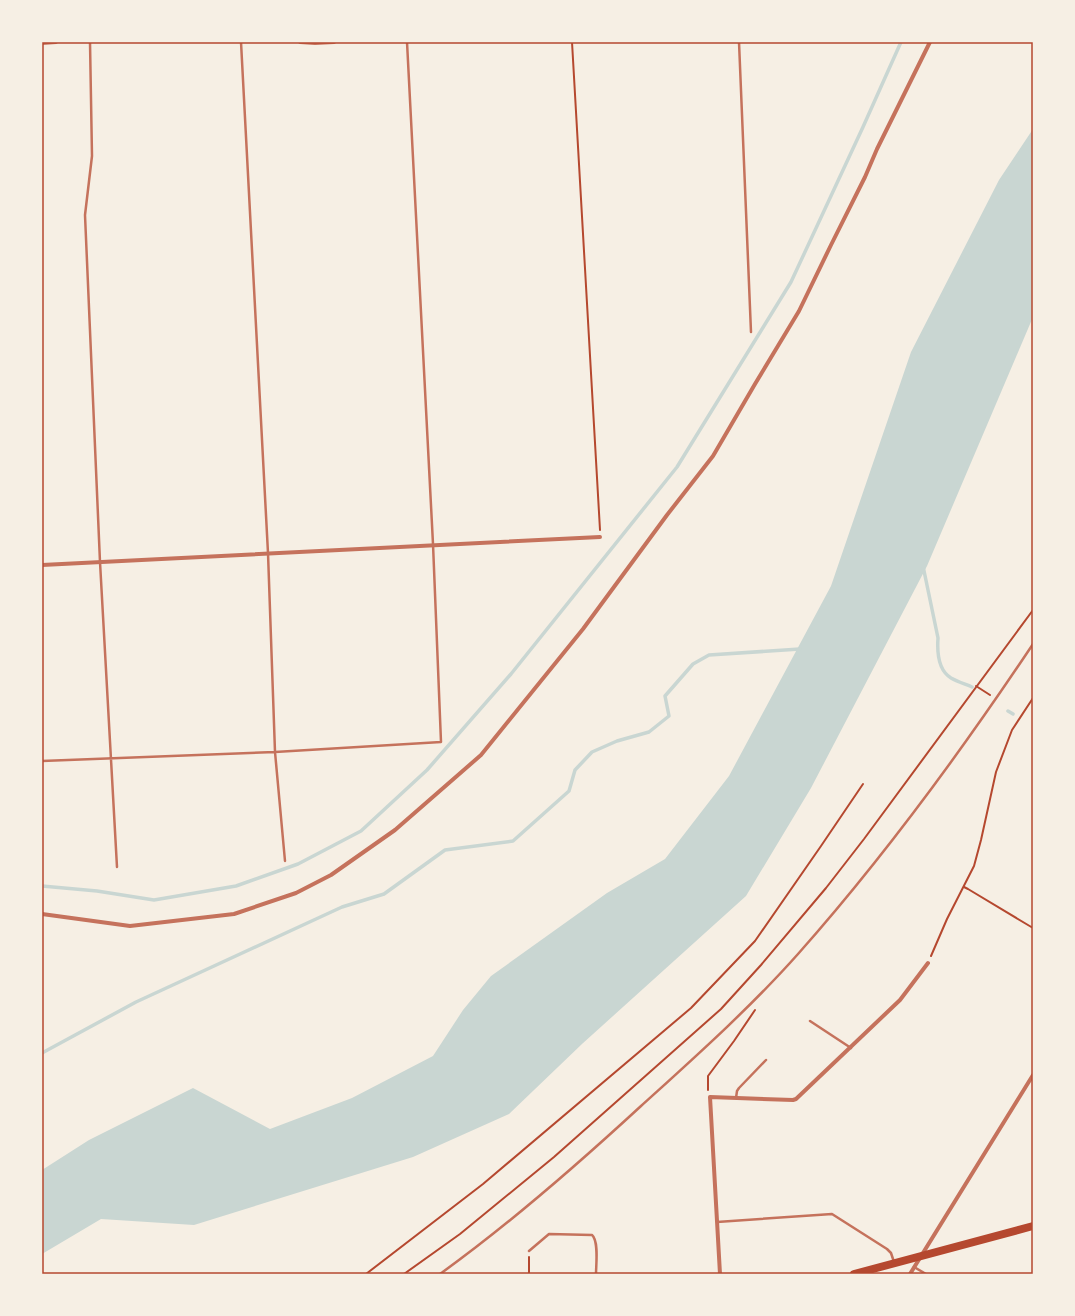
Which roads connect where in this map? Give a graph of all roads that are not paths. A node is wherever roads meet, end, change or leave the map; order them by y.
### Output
1 (56, 42) edge
2 (90, 42) edge
3 (241, 42) edge
4 (300, 42) edge
5 (334, 42) edge
6 (407, 42) edge
7 (738, 42) edge
8 (930, 42) edge
9 (42, 43) edge
10 (751, 332) dead end
11 (600, 537) road end
12 (432, 544) junction
13 (268, 553) junction
14 (100, 562) junction
15 (42, 564) edge
16 (1033, 644) edge
17 (275, 752) junction
18 (111, 758) junction
19 (42, 761) edge
20 (285, 861) dead end
21 (117, 867) dead end
22 (42, 914) edge
23 (928, 963) road end
24 (810, 1021) dead end
25 (851, 1048) junction
26 (766, 1060) dead end
27 (1033, 1075) edge
28 (736, 1098) junction
29 (717, 1222) junction
30 (1033, 1226) edge
31 (529, 1251) road end
32 (920, 1257) junction
33 (894, 1264) junction
34 (914, 1267) junction
35 (440, 1274) edge
36 (596, 1274) edge
37 (720, 1274) edge
38 (854, 1274) edge
39 (910, 1274) edge
40 (926, 1274) edge

1 - 9 street
2 - 14 lane
3 - 13 lane
4 - 5 street
6 - 12 lane
7 - 10 lane
8 - 22 street
11 - 12 street
12 - 13 street
12 - 17 lane
13 - 14 street
13 - 17 lane
14 - 15 street
14 - 18 lane
16 - 35 lane
17 - 18 lane
17 - 20 lane
18 - 19 lane
18 - 21 lane
23 - 25 street
24 - 25 lane
25 - 28 street
26 - 28 lane
27 - 32 street
28 - 29 street
29 - 33 lane
29 - 37 street
30 - 32 main road
31 - 36 lane
32 - 33 main road
32 - 34 street
33 - 38 main road
34 - 39 street
34 - 40 lane

